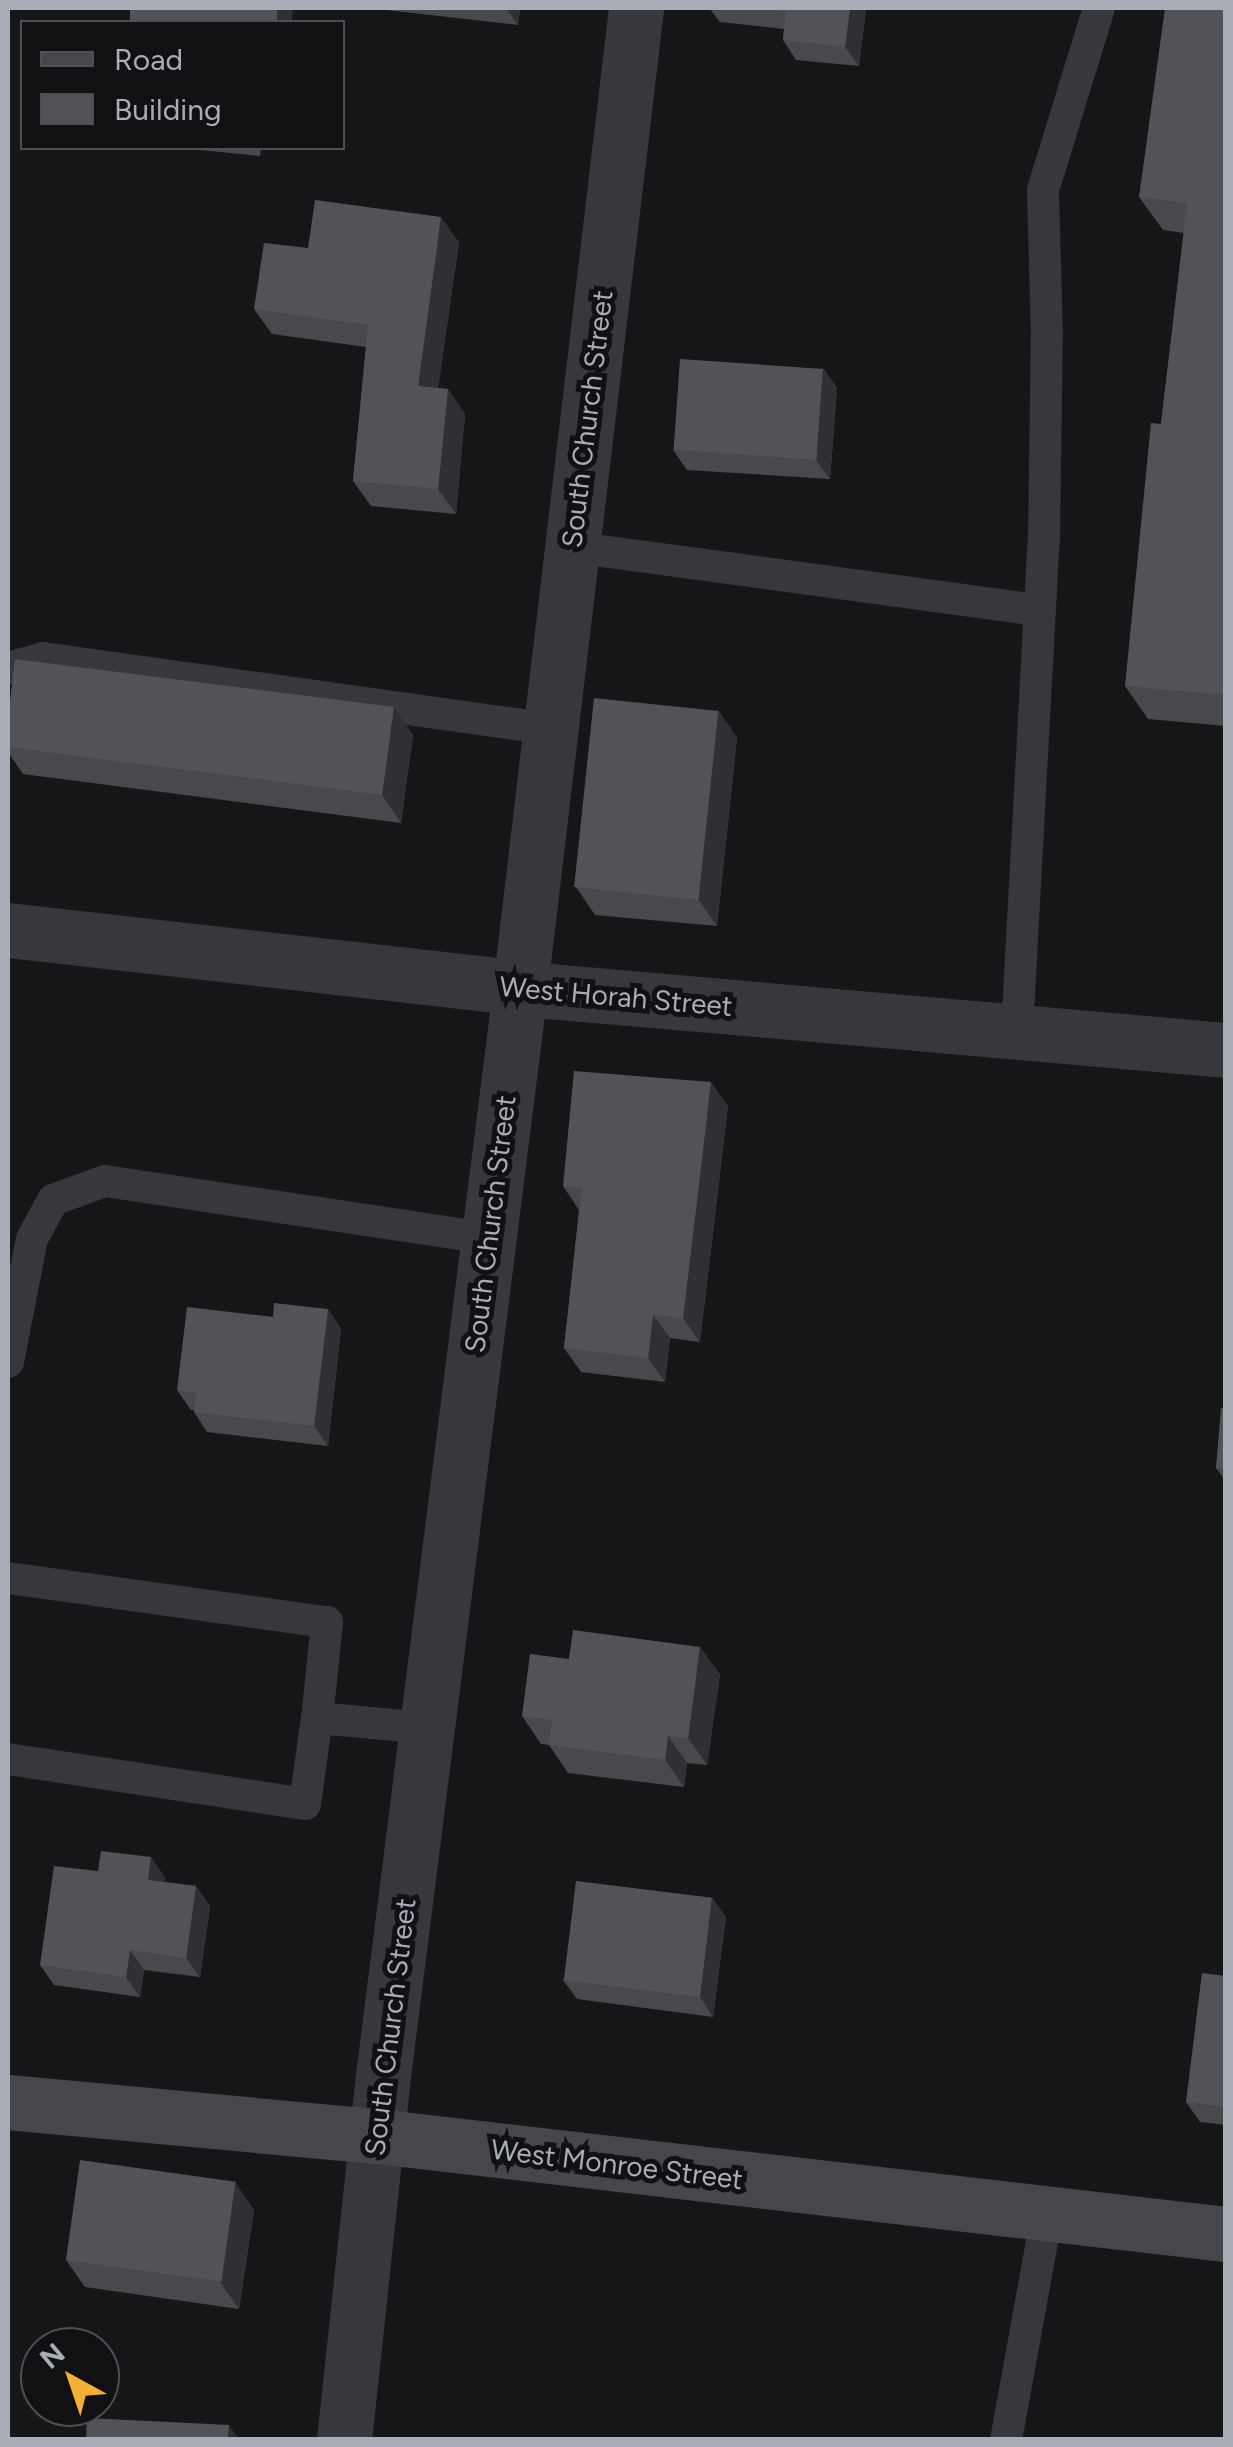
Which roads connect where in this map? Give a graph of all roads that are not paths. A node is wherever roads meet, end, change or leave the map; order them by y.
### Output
1 (636, 8) edge
2 (1099, 8) edge
3 (572, 547) junction
4 (1040, 610) junction
5 (8, 668) edge
6 (551, 729) junction
7 (8, 930) edge
8 (520, 988) junction
9 (1018, 1032) junction
10 (1226, 1050) edge
11 (488, 1238) junction
12 (8, 1362) edge
13 (8, 1578) edge
14 (317, 1718) junction
15 (426, 1728) junction
16 (8, 1759) edge
17 (8, 2102) edge
18 (376, 2136) junction
19 (1047, 2214) junction
20 (1226, 2234) edge
21 (344, 2440) edge
22 (1006, 2440) edge

1 - 3 street, South Church Street
2 - 4 lane
3 - 4 lane
3 - 6 street, South Church Street
4 - 9 lane
5 - 6 lane
6 - 8 street, South Church Street
7 - 8 street, West Horah Street
8 - 9 street, West Horah Street
8 - 11 street, South Church Street
9 - 10 street, West Horah Street
11 - 12 lane
11 - 15 street, South Church Street
13 - 14 lane
14 - 15 lane
14 - 16 lane
15 - 18 street, South Church Street
17 - 18 street, West Monroe Street
18 - 19 street, West Monroe Street
18 - 21 street, South Church Street
19 - 20 street, West Monroe Street
19 - 22 lane

